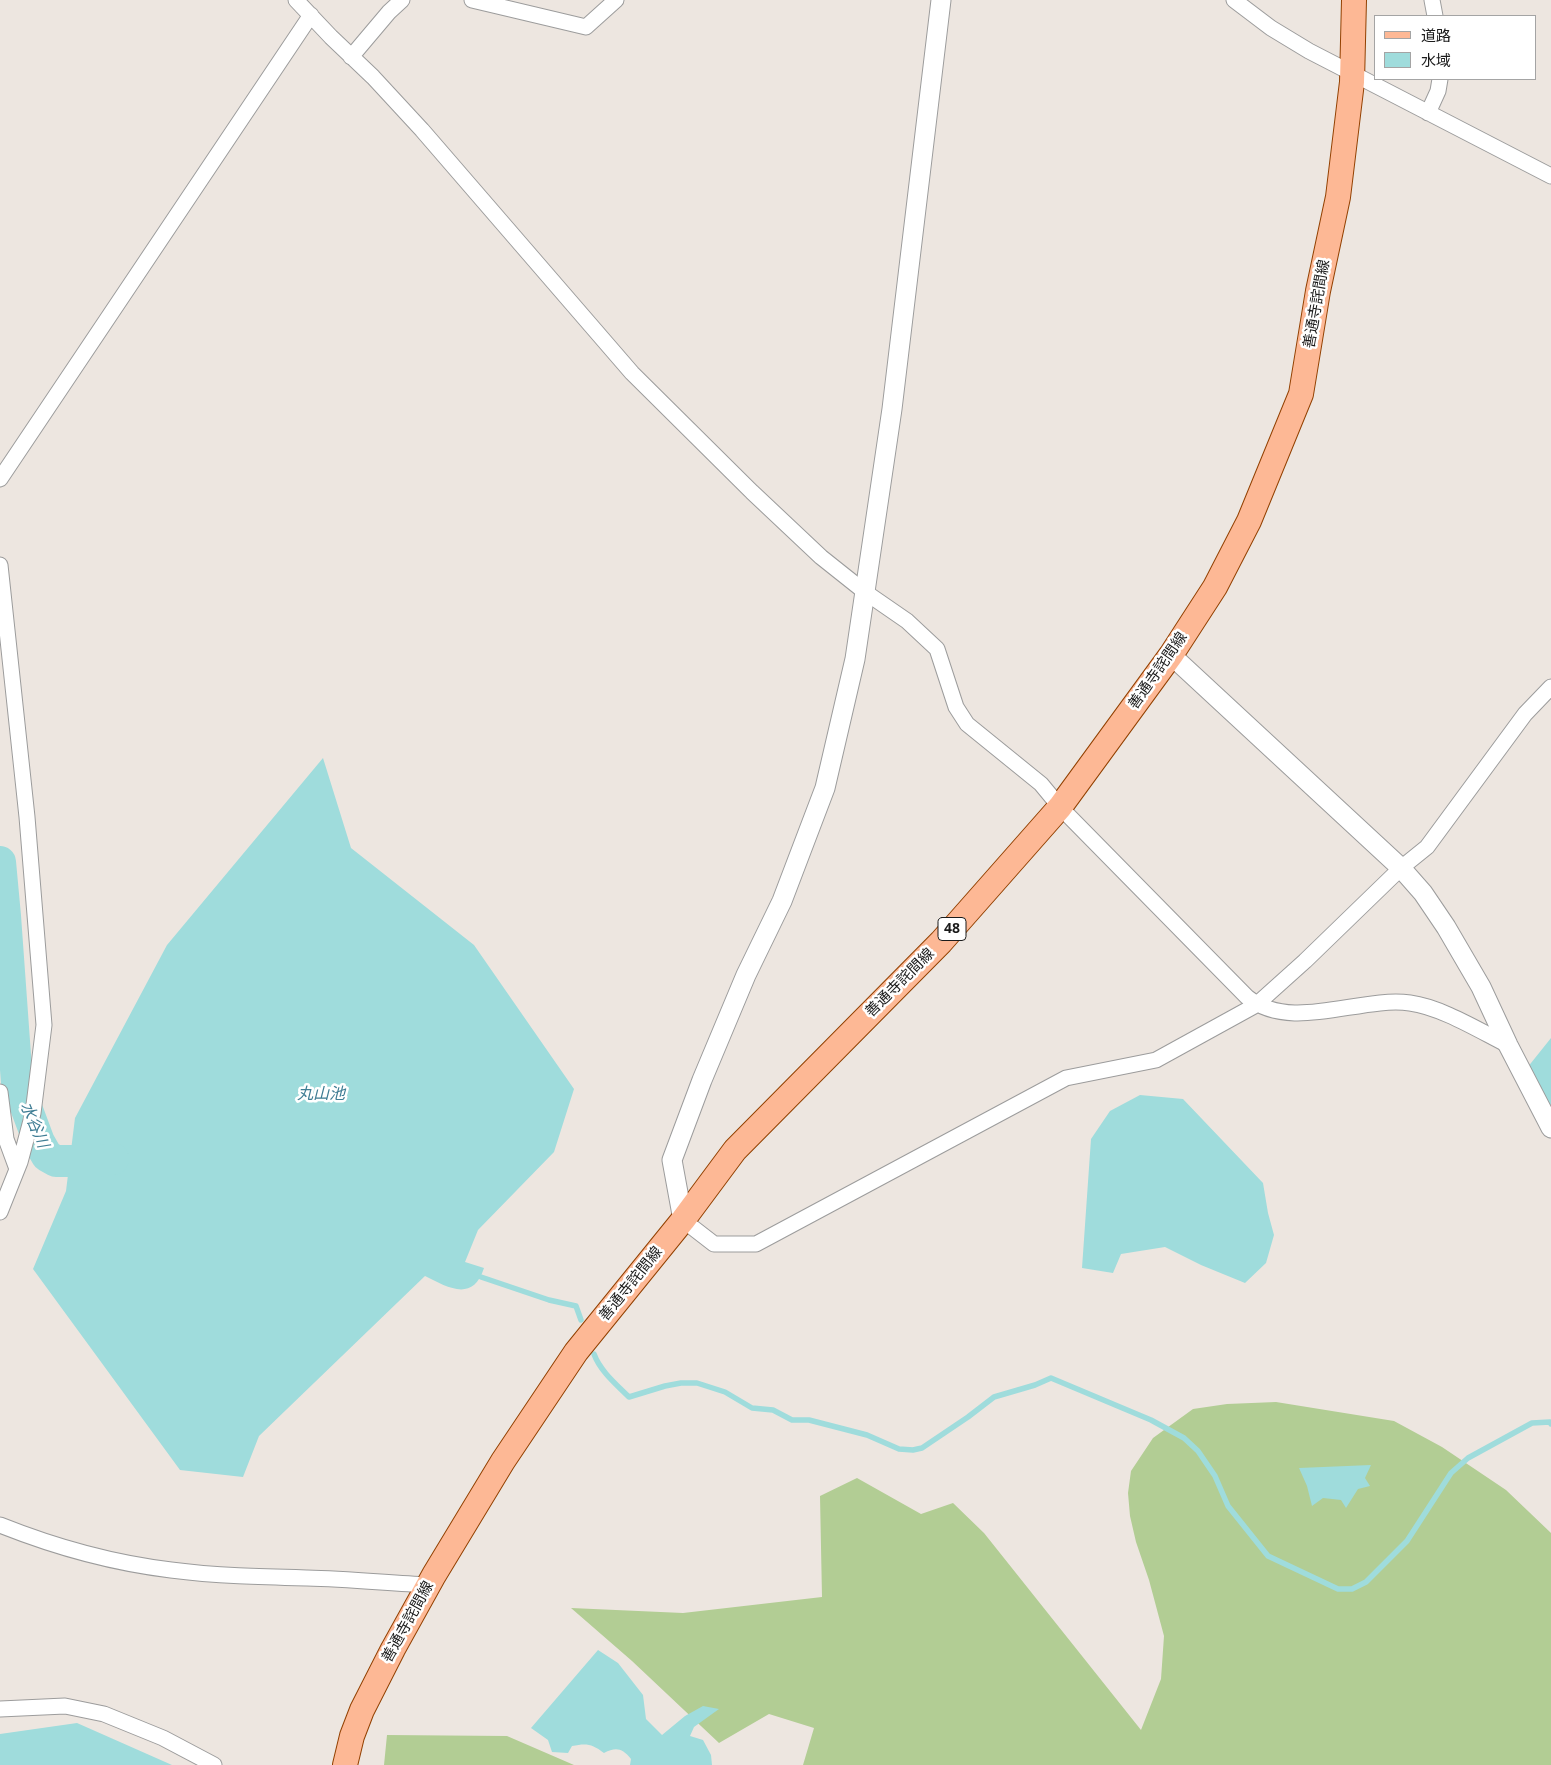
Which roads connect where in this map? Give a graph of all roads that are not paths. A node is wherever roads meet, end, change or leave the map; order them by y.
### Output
1 (296, 0) edge
2 (402, 0) edge
3 (472, 0) edge
4 (616, 0) edge
5 (941, 0) edge
6 (1234, 0) edge
7 (1354, 0) edge
8 (1432, 0) edge
9 (310, 15) junction
10 (1435, 15) edge
11 (351, 57) junction
12 (1352, 74) junction
13 (1440, 80) edge
14 (1428, 113) junction
15 (1551, 176) edge
16 (0, 479) edge
17 (0, 565) edge
18 (865, 592) junction
19 (1171, 655) junction
20 (1551, 687) edge
21 (1060, 807) junction
22 (1401, 868) junction
23 (1256, 1005) junction
24 (1508, 1045) junction
25 (0, 1092) edge
26 (1551, 1128) edge
27 (17, 1169) junction
28 (0, 1212) edge
29 (684, 1220) junction
30 (0, 1525) edge
31 (428, 1585) junction
32 (0, 1709) edge
33 (214, 1765) edge
34 (345, 1765) edge

1 - 9 street
2 - 11 street
3 - 4 street
5 - 18 street
6 - 12 street
7 - 12 main road, 善通寺詫間線 / 48
8 - 10 street
9 - 11 street
9 - 16 street
11 - 18 street
12 - 14 street
12 - 19 main road, 善通寺詫間線 / 48
13 - 14 street
14 - 15 street
17 - 27 street
18 - 21 street
18 - 29 street
19 - 21 main road, 善通寺詫間線 / 48
19 - 22 street
20 - 22 street
21 - 23 street
21 - 29 main road, 善通寺詫間線 / 48
22 - 23 street
22 - 24 street
23 - 24 street
23 - 29 street
24 - 26 street
25 - 27 street
27 - 28 street
29 - 31 main road, 善通寺詫間線 / 48
30 - 31 street
31 - 34 main road, 善通寺詫間線 / 48
32 - 33 street

